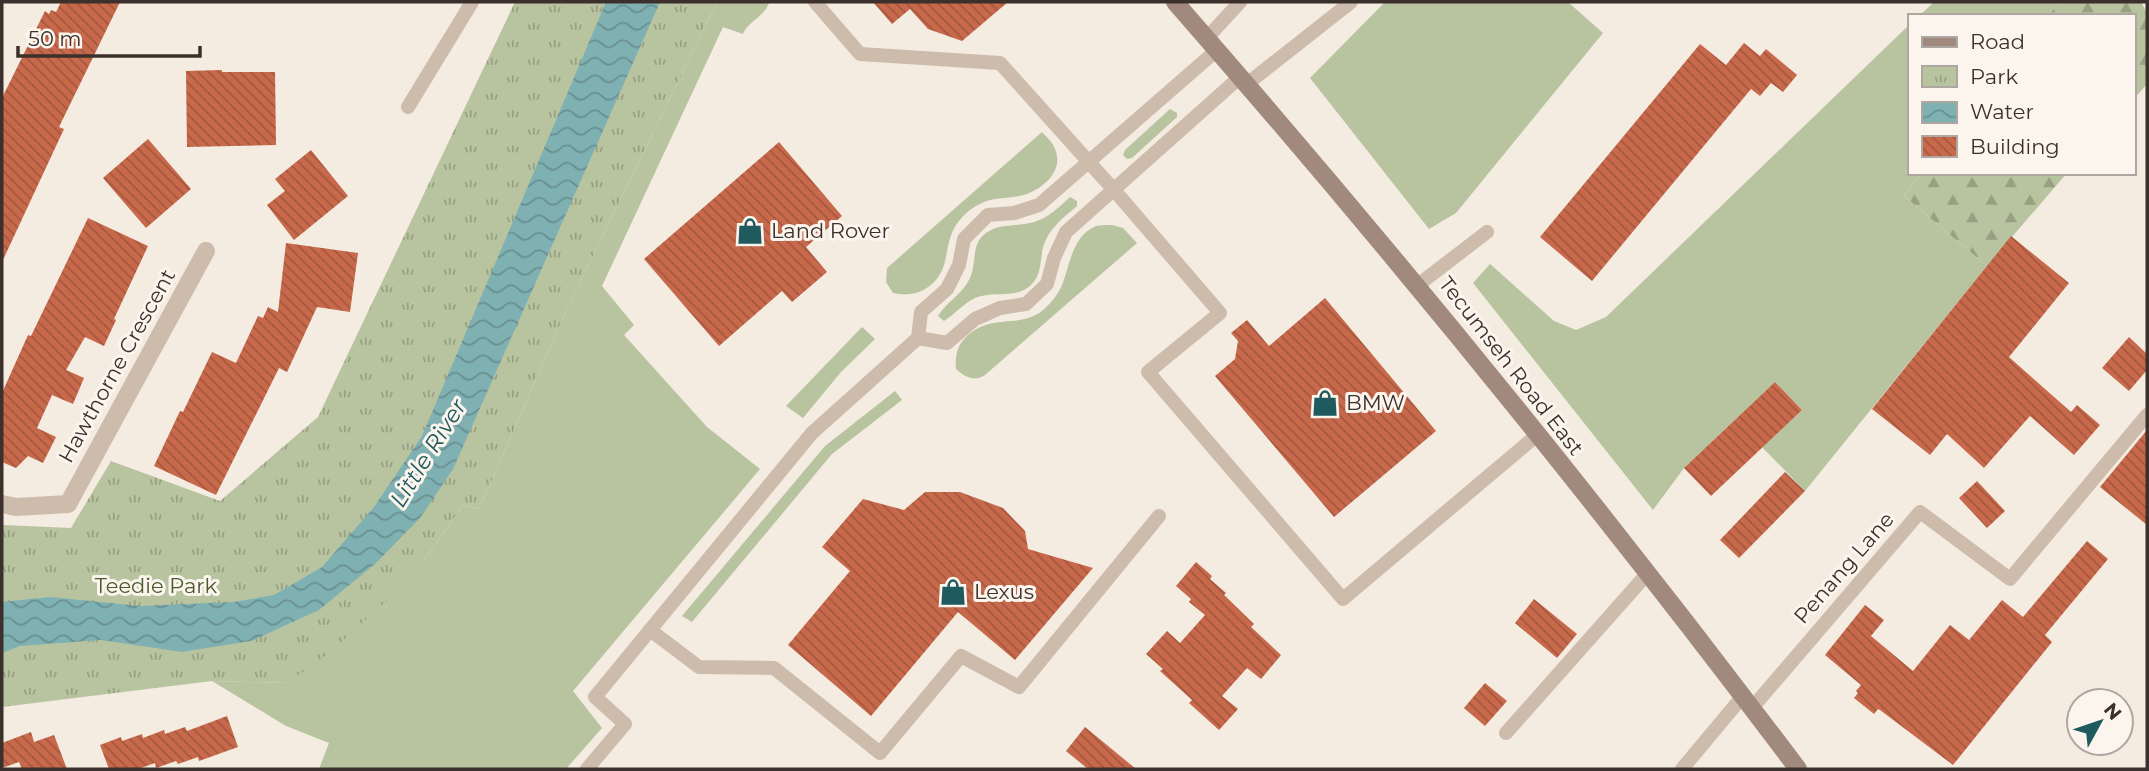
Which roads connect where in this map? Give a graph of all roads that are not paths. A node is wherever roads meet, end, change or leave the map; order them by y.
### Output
1 (472, 2) edge
2 (815, 2) edge
3 (1175, 2) edge
4 (1240, 2) edge
5 (1351, 2) edge
6 (1212, 44) junction
7 (1244, 80) junction
8 (408, 107) dead end
9 (1089, 162) junction
10 (1114, 190) junction
11 (1487, 232) dead end
12 (206, 251) dead end
13 (1418, 285) junction
14 (918, 338) junction
15 (2147, 415) edge
16 (1537, 435) junction
17 (2, 504) edge
18 (1159, 516) dead end
19 (1647, 574) junction
20 (650, 630) junction
21 (1747, 702) junction
22 (1506, 733) dead end
23 (587, 769) edge
24 (1682, 769) edge
25 (1798, 769) edge

1 - 8 lane
2 - 9 lane
3 - 6 main road, Tecumseh Road East
4 - 6 lane
5 - 7 lane
6 - 7 main road, Tecumseh Road East
6 - 9 lane
7 - 10 lane
7 - 13 main road, Tecumseh Road East
9 - 10 lane
9 - 14 lane
10 - 14 lane
10 - 16 lane
11 - 13 lane
12 - 17 street, Hawthorne Crescent
13 - 16 main road, Tecumseh Road East
14 - 20 lane
15 - 21 lane, Penang Lane
16 - 19 main road, Tecumseh Road East
18 - 20 lane
19 - 21 main road, Tecumseh Road East
19 - 22 lane
20 - 23 lane
21 - 24 lane
21 - 25 main road, Tecumseh Road East

